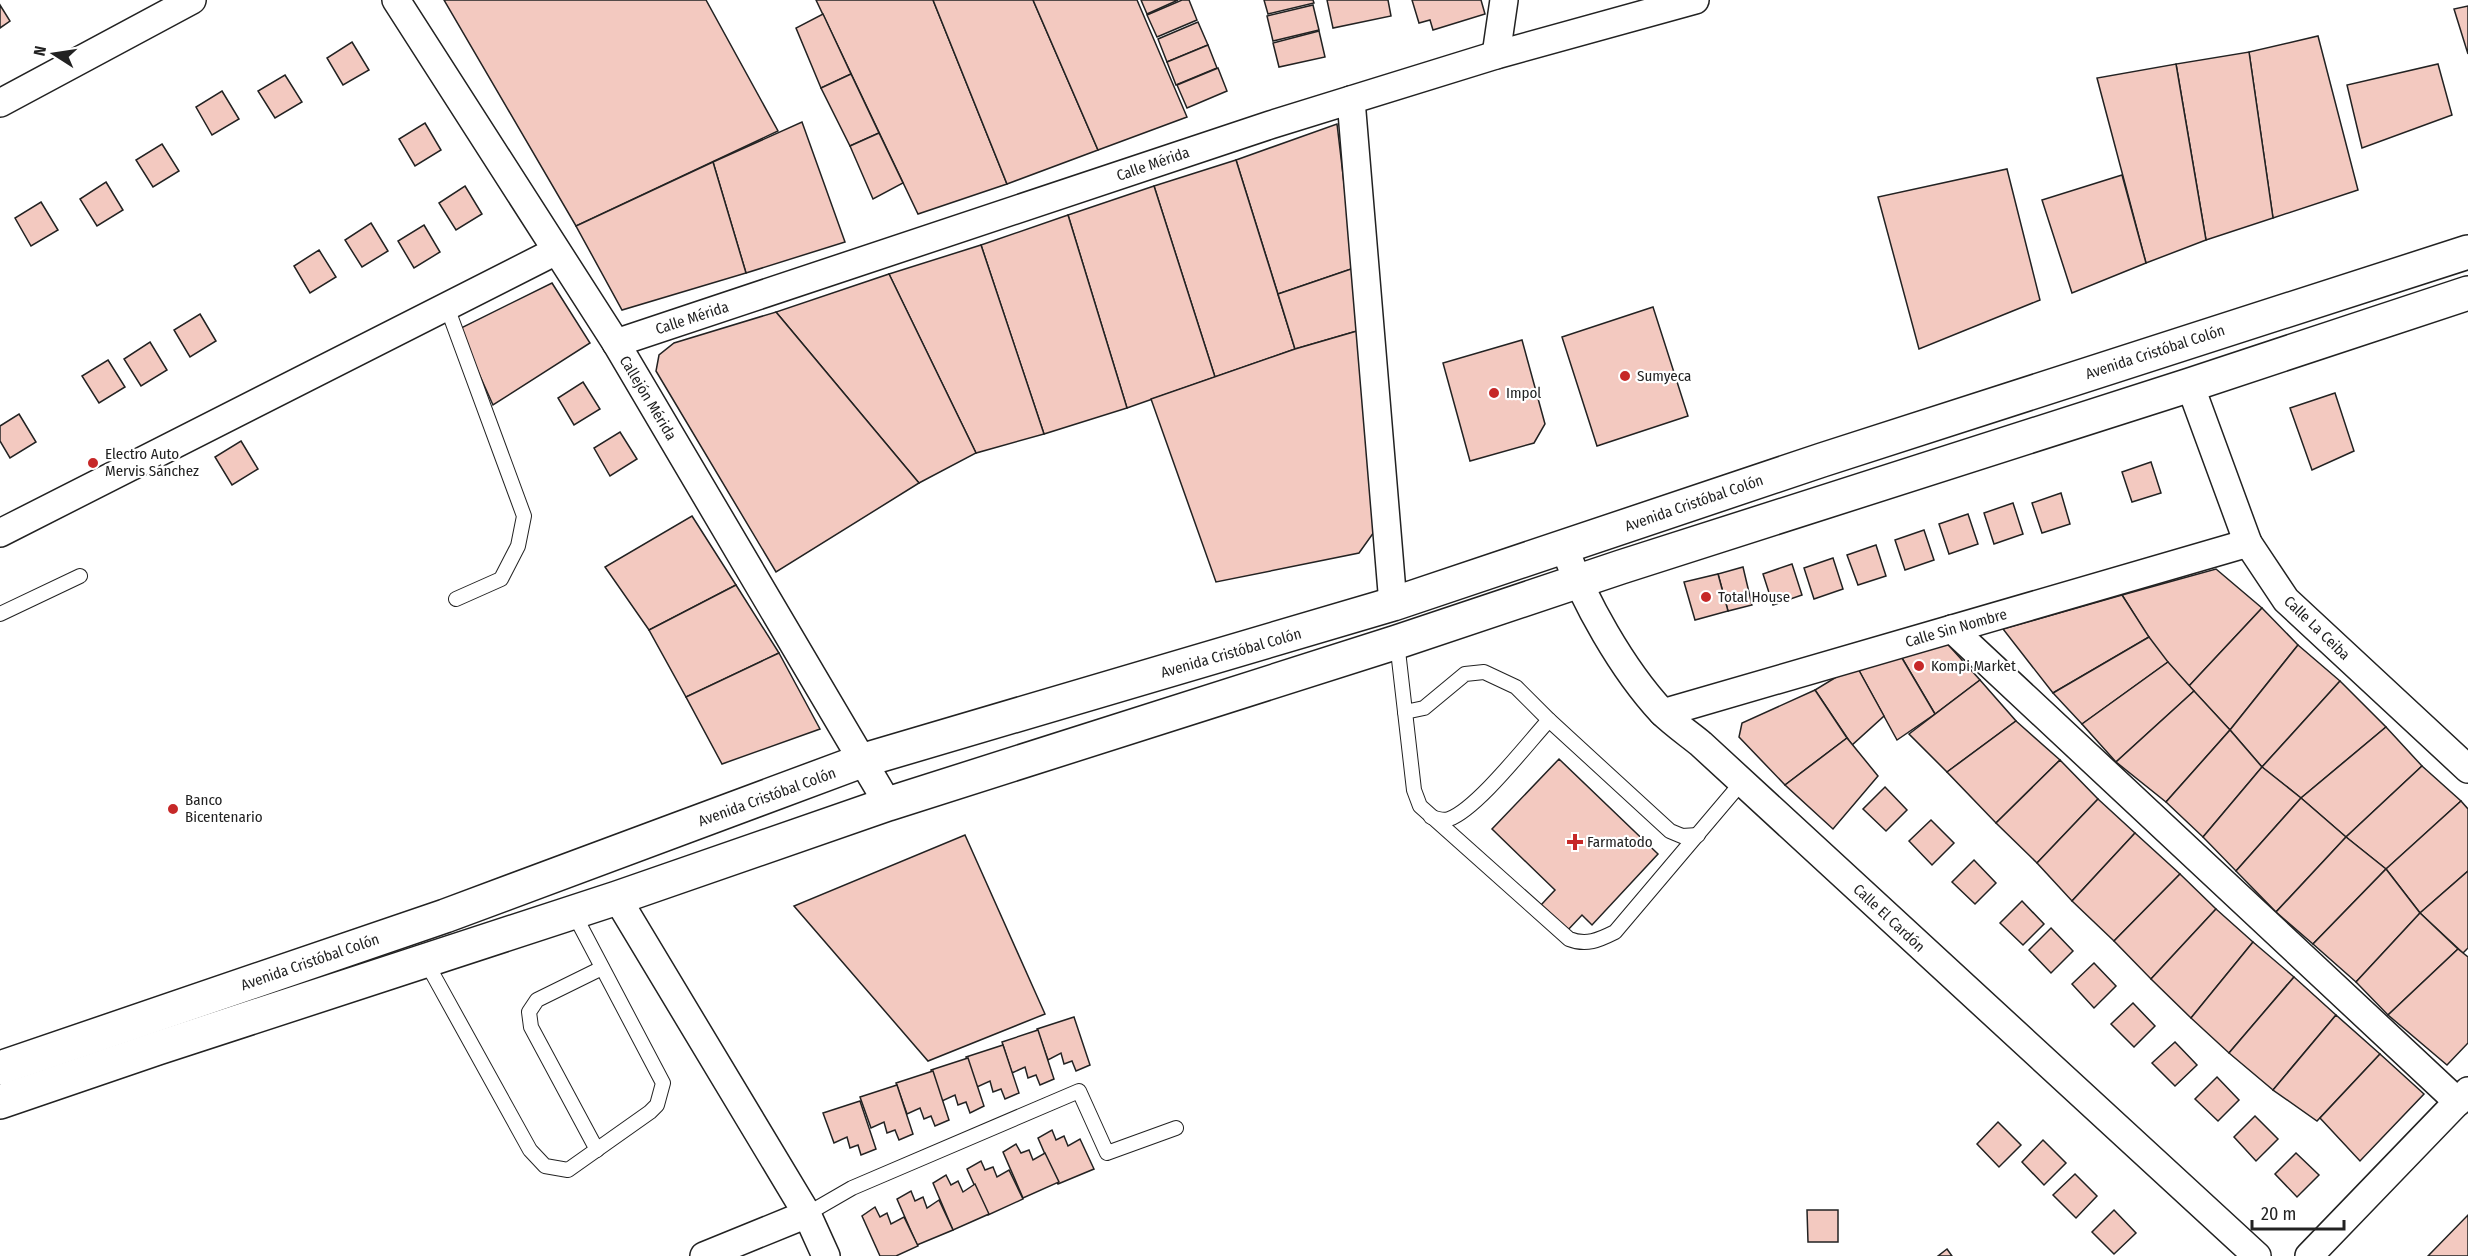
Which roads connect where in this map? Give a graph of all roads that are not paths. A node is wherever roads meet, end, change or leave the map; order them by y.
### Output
1 (192, 0) edge
2 (396, 0) edge
3 (1504, 0) edge
4 (1695, 0) edge
5 (160, 8) edge
6 (1496, 55) junction
7 (1351, 100) junction
8 (0, 103) edge
9 (556, 251) junction
10 (2468, 252) edge
11 (2468, 293) edge
12 (447, 307) junction
13 (616, 343) junction
14 (2190, 385) junction
15 (0, 533) edge
16 (2248, 543) junction
17 (1564, 546) junction
18 (80, 576) dead end
19 (1577, 582) junction
20 (456, 599) dead end
21 (1393, 604) junction
22 (0, 614) edge
23 (1952, 629) junction
24 (1397, 642) junction
25 (1405, 712) junction
26 (1663, 713) junction
27 (1549, 720) junction
28 (864, 760) junction
29 (2468, 769) edge
30 (1742, 782) junction
31 (888, 804) junction
32 (1431, 818) junction
33 (1698, 835) junction
34 (617, 898) junction
35 (573, 912) junction
36 (425, 960) junction
37 (602, 968) junction
38 (0, 1068) edge
39 (2463, 1097) edge
40 (0, 1102) edge
41 (1176, 1128) dead end
42 (597, 1150) junction
43 (807, 1214) junction
44 (704, 1256) edge
45 (826, 1256) edge
46 (2257, 1256) edge
47 (2309, 1256) edge

1 - 5 street
2 - 9 street, Callejón Mérida
3 - 6 street
4 - 6 street, Calle Mérida
5 - 8 street
6 - 7 street, Calle Mérida
7 - 13 street, Calle Mérida
7 - 21 street
9 - 12 street
9 - 13 street, Callejón Mérida
10 - 17 street, Avenida Cristóbal Colón
11 - 14 street
12 - 15 street
12 - 20 lane
13 - 28 street, Callejón Mérida
14 - 16 street, Calle La Ceiba
14 - 19 street
16 - 23 street, Calle Sin Nombre
16 - 29 street, Calle La Ceiba
17 - 19 street, Calle El Cardón
17 - 21 street, Avenida Cristóbal Colón
18 - 22 lane
19 - 24 street
19 - 26 street, Calle El Cardón
21 - 28 street, Avenida Cristóbal Colón
23 - 26 street, Calle Sin Nombre
23 - 39 street
24 - 25 lane
24 - 31 street
25 - 27 lane
25 - 32 lane
26 - 30 street, Calle El Cardón
27 - 32 lane
27 - 33 lane
28 - 31 street, Callejón Mérida
28 - 38 street, Avenida Cristóbal Colón
30 - 33 lane
30 - 46 street, Calle El Cardón
31 - 34 street
32 - 33 lane
34 - 35 street
34 - 43 street
35 - 36 street
35 - 37 lane
36 - 40 street
36 - 42 lane
37 - 42 lane
37 - 42 lane
39 - 47 street
41 - 43 lane
43 - 44 street
43 - 45 street

